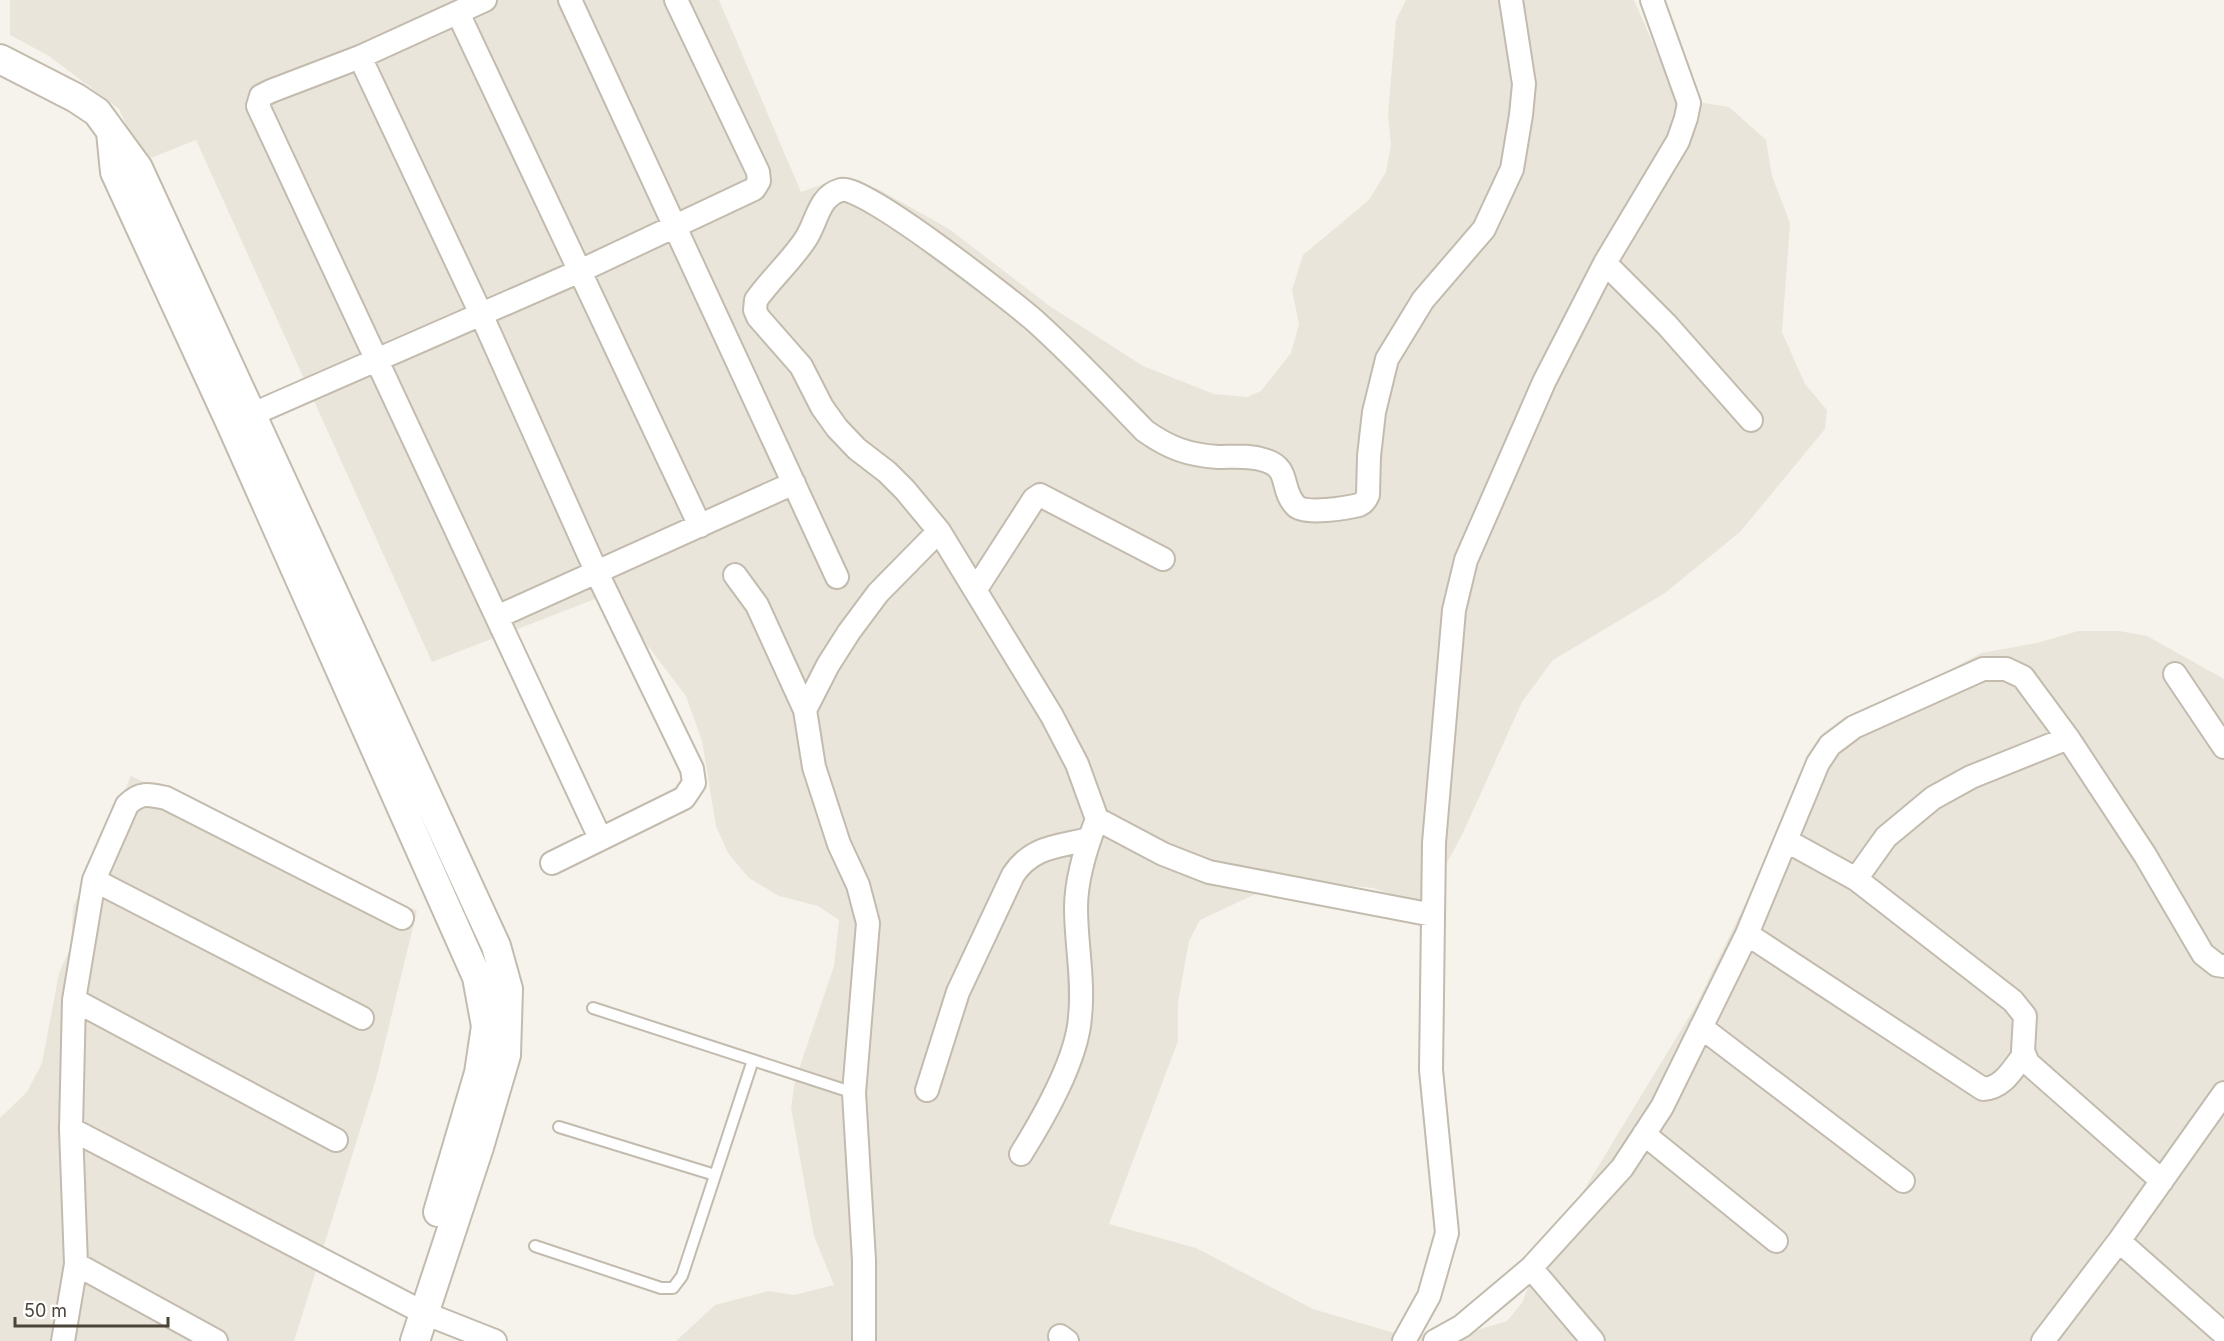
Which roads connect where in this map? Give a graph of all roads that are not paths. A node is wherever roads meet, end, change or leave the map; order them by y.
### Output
1 (485, 0) edge
2 (570, 0) edge
3 (676, 0) edge
4 (1510, 0) edge
5 (1652, 0) edge
6 (458, 13) junction
7 (360, 57) junction
8 (0, 59) edge
9 (675, 225) junction
10 (1605, 263) junction
11 (580, 271) junction
12 (481, 314) junction
13 (378, 359) junction
14 (241, 419) junction
15 (1751, 420) dead end
16 (794, 483) junction
17 (700, 526) junction
18 (939, 531) junction
19 (1163, 559) dead end
20 (597, 573) junction
21 (735, 575) dead end
22 (837, 577) dead end
23 (976, 589) junction
24 (497, 617) junction
25 (2175, 674) dead end
26 (805, 710) junction
27 (2067, 738) junction
28 (2224, 747) edge
29 (1093, 829) junction
30 (600, 838) junction
31 (1787, 841) junction
32 (552, 863) dead end
33 (1856, 879) junction
34 (94, 880) junction
35 (1433, 915) junction
36 (402, 918) dead end
37 (1747, 934) junction
38 (2224, 966) edge
39 (74, 1000) junction
40 (593, 1008) dead end
41 (362, 1018) dead end
42 (1701, 1027) junction
43 (2023, 1056) junction
44 (753, 1060) junction
45 (927, 1090) dead end
46 (854, 1093) junction
47 (2224, 1093) edge
48 (559, 1127) dead end
49 (71, 1129) junction
50 (1644, 1134) junction
51 (336, 1140) dead end
52 (1021, 1154) dead end
53 (715, 1175) junction
54 (1903, 1181) dead end
55 (2162, 1181) junction
56 (1776, 1241) dead end
57 (2119, 1241) junction
58 (535, 1246) dead end
59 (76, 1264) junction
60 (1531, 1268) junction
61 (417, 1309) junction
62 (2224, 1334) edge
63 (63, 1341) edge
64 (216, 1341) edge
65 (398, 1341) edge
66 (416, 1341) edge
67 (495, 1341) edge
68 (864, 1341) edge
69 (1404, 1341) edge
70 (1435, 1341) edge
71 (1593, 1341) edge
72 (2043, 1341) edge

1 - 6 street
2 - 9 street
3 - 9 street
4 - 18 street
5 - 10 street
6 - 7 street
6 - 11 street
7 - 12 street
7 - 13 street
8 - 14 street
9 - 11 street
9 - 16 street
10 - 15 street
10 - 35 street
11 - 12 street
11 - 17 street
12 - 13 street
12 - 20 street
13 - 14 street
13 - 24 street
14 - 61 street
16 - 17 street
16 - 22 street
17 - 20 street
18 - 23 street
18 - 26 street
19 - 23 street
20 - 24 street
20 - 30 street
21 - 26 street
23 - 29 street
24 - 30 street
25 - 28 street
26 - 46 street
27 - 31 street
27 - 33 street
27 - 38 street
29 - 35 street
29 - 45 street
29 - 52 street
30 - 32 street
31 - 33 street
31 - 37 street
33 - 43 street
34 - 36 street
34 - 39 street
34 - 41 street
35 - 69 street
37 - 42 street
37 - 43 street
39 - 49 street
39 - 51 street
40 - 44 lane
42 - 50 street
42 - 54 street
43 - 55 street
44 - 46 lane
44 - 53 lane
46 - 68 street
47 - 55 street
48 - 53 lane
49 - 59 street
49 - 61 street
50 - 56 street
50 - 60 street
53 - 58 lane
55 - 57 street
57 - 62 street
57 - 72 street
59 - 63 street
59 - 64 street
60 - 70 street
60 - 71 street
61 - 65 street
61 - 66 street
61 - 67 street

